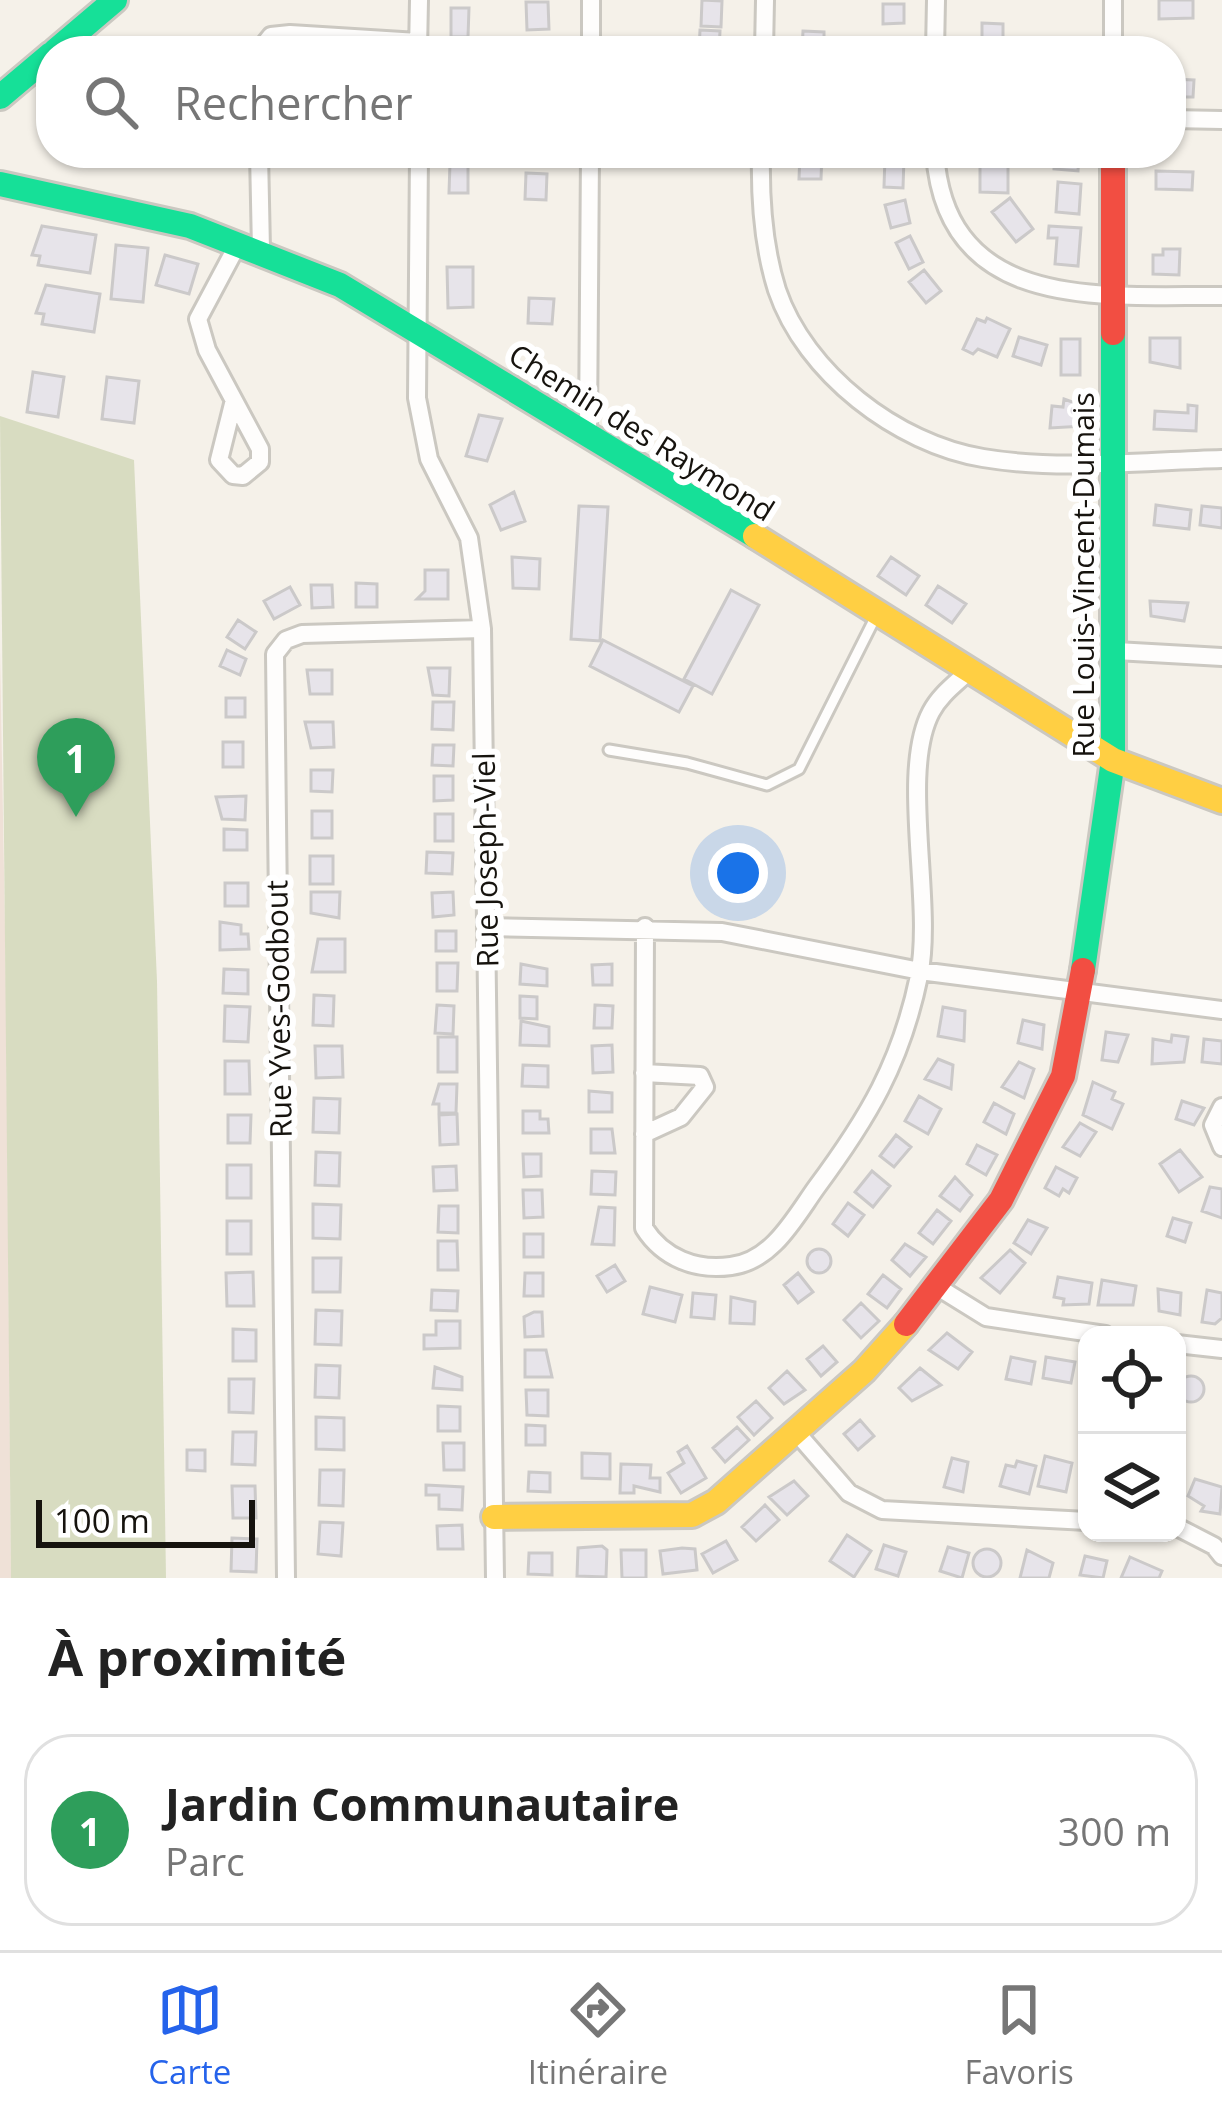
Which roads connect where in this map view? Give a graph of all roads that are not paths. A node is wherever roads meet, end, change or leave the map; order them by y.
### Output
1 (115, 0) edge
2 (418, 0) edge
3 (591, 0) edge
4 (765, 0) edge
5 (936, 0) edge
6 (1113, 0) edge
7 (72, 36) edge
8 (271, 36) edge
9 (310, 36) edge
10 (418, 36) edge
11 (591, 36) edge
12 (764, 36) edge
13 (935, 36) edge
14 (1113, 36) edge
15 (36, 66) edge
16 (0, 97) edge
17 (1186, 119) edge
18 (1222, 119) edge
19 (258, 168) edge
20 (419, 168) edge
21 (590, 168) edge
22 (762, 168) edge
23 (937, 168) edge
24 (1113, 168) edge
25 (0, 184) edge
26 (250, 246) junction
27 (1111, 296) junction
28 (1222, 296) edge
29 (421, 331) junction
30 (233, 404) dead end
31 (587, 432) junction
32 (1222, 459) edge
33 (1117, 462) junction
34 (876, 616) junction
35 (482, 629) junction
36 (1116, 651) junction
37 (1222, 657) edge
38 (968, 673) junction
39 (609, 750) dead end
40 (1113, 760) junction
41 (1222, 802) edge
42 (486, 927) junction
43 (645, 927) junction
44 (920, 970) junction
45 (1078, 995) junction
46 (1222, 1010) edge
47 (644, 1073) junction
48 (1222, 1107) edge
49 (644, 1134) junction
50 (1222, 1147) edge
51 (936, 1286) junction
52 (1078, 1331) edge
53 (1186, 1345) edge
54 (1222, 1349) edge
55 (796, 1432) junction
56 (494, 1517) junction
57 (1078, 1520) edge
58 (1186, 1532) edge
59 (1222, 1556) edge
60 (286, 1578) edge
61 (495, 1578) edge

1 - 7 street
2 - 10 street
3 - 11 street
4 - 12 street
5 - 13 street
6 - 14 street
8 - 9 street
15 - 16 street
17 - 18 street
19 - 26 street
20 - 29 street, Rue Joseph-Viel
21 - 31 street
22 - 33 street
23 - 27 street
24 - 27 street, Rue Louis-Vincent-Dumais
25 - 26 street, Chemin des Raymond
26 - 29 street, Chemin des Raymond
26 - 30 street
27 - 28 street
27 - 33 street, Rue Louis-Vincent-Dumais
29 - 31 street, Chemin des Raymond
29 - 35 street, Rue Joseph-Viel
31 - 34 street, Chemin des Raymond
32 - 33 street
33 - 36 street, Rue Louis-Vincent-Dumais
34 - 38 street, Chemin des Raymond
34 - 39 lane
35 - 42 street, Rue Joseph-Viel
35 - 60 street, Rue Yves-Godbout
36 - 37 street
36 - 40 street, Rue Louis-Vincent-Dumais
38 - 40 street, Chemin des Raymond
38 - 44 street
40 - 41 street, Chemin des Raymond
40 - 45 street, Rue Louis-Vincent-Dumais
42 - 43 street
42 - 56 street, Rue Joseph-Viel
43 - 44 street
43 - 47 street
44 - 45 street
44 - 49 street
45 - 46 street
45 - 51 street, Rue Louis-Vincent-Dumais
47 - 49 street
47 - 49 street
48 - 50 street
51 - 52 street
51 - 55 street, Rue Louis-Vincent-Dumais
53 - 54 street
55 - 56 street, Rue Louis-Vincent-Dumais
55 - 57 street
56 - 61 street, Rue Joseph-Viel
58 - 59 street

